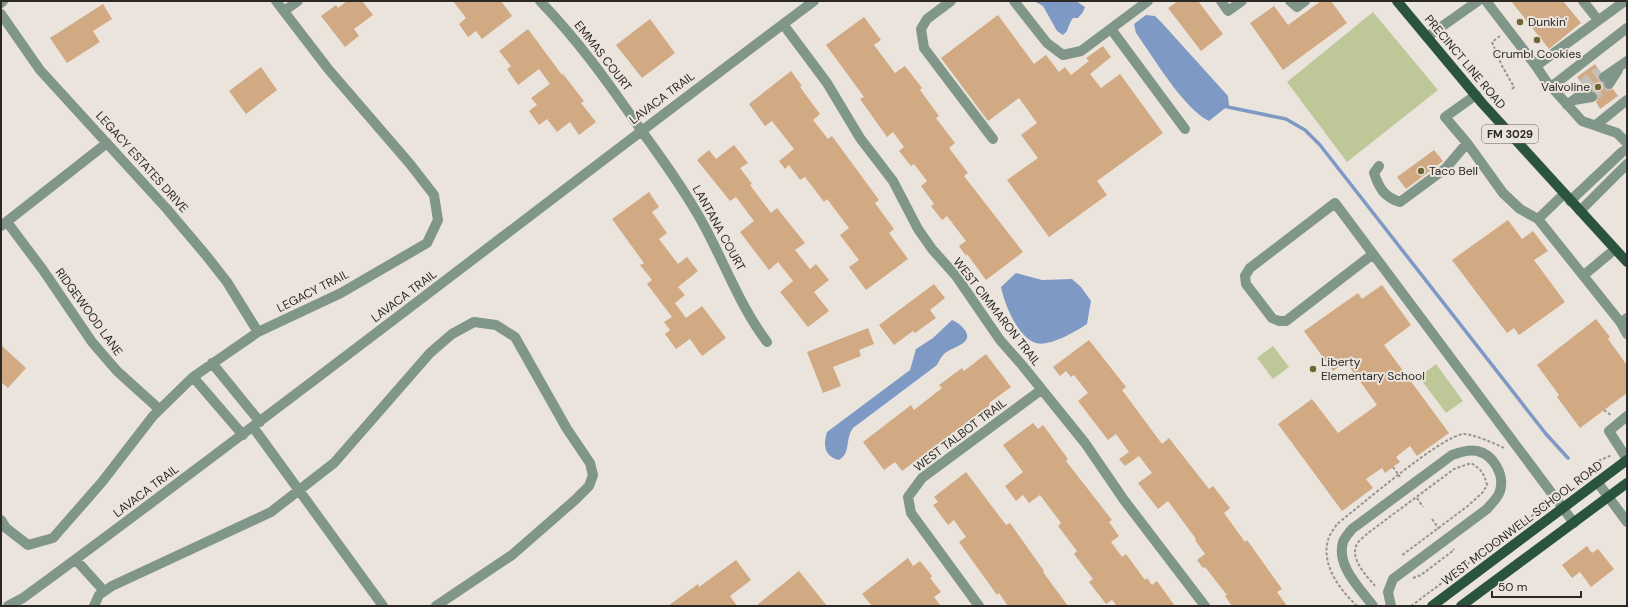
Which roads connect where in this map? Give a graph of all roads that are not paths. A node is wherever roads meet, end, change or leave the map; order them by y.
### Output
1 (3, 1) edge
2 (276, 1) edge
3 (298, 1) edge
4 (540, 1) edge
5 (814, 1) edge
6 (951, 1) edge
7 (1014, 1) edge
8 (1221, 1) edge
9 (1242, 1) edge
10 (1290, 1) edge
11 (1305, 1) edge
12 (1397, 1) edge
13 (1478, 1) edge
14 (1500, 1) edge
15 (1583, 1) edge
16 (1624, 1) edge
17 (1146, 2) edge
18 (1, 3) edge
19 (1489, 4) edge
20 (284, 11) junction
21 (1, 14) edge
22 (1598, 20) junction
23 (783, 24) junction
24 (1111, 29) junction
25 (1626, 31) edge
26 (1428, 37) junction
27 (1624, 63) edge
28 (1536, 66) junction
29 (1604, 77) tunnel mouth
30 (1551, 87) junction
31 (1476, 95) junction
32 (1627, 100) edge
33 (1570, 103) junction
34 (1596, 125) junction
35 (1185, 129) dead end
36 (641, 130) junction
37 (993, 139) dead end
38 (107, 143) junction
39 (1468, 143) junction
40 (1627, 143) edge
41 (1627, 149) edge
42 (1627, 164) edge
43 (1379, 166) dead end
44 (1567, 198) junction
45 (1580, 212) junction
46 (1538, 219) junction
47 (4, 224) edge
48 (1614, 250) junction
49 (1373, 254) junction
50 (1627, 262) edge
51 (1584, 275) junction
52 (1624, 321) edge
53 (258, 332) junction
54 (1627, 334) edge
55 (767, 342) dead end
56 (212, 363) junction
57 (193, 377) junction
58 (1041, 390) junction
59 (159, 409) junction
60 (1627, 416) edge
61 (256, 424) junction
62 (243, 435) junction
63 (1627, 460) edge
64 (1598, 483) junction
65 (1627, 483) edge
66 (299, 489) junction
67 (1608, 497) junction
68 (1563, 509) junction
69 (1, 520) edge
70 (1574, 522) junction
71 (1627, 522) edge
72 (76, 560) junction
73 (104, 591) junction
74 (1391, 605) edge
75 (8, 606) edge
76 (94, 606) edge
77 (383, 606) edge
78 (436, 606) edge
79 (979, 606) edge
80 (1205, 606) edge
81 (1373, 606) edge
82 (1432, 606) edge
83 (1461, 606) edge

1 - 18 street
2 - 20 street, LEGACY TRAIL
3 - 20 street
4 - 36 street, EMMAS COURT
5 - 23 street, LAVACA TRAIL
6 - 37 street
7 - 24 street
8 - 9 street
10 - 11 street
12 - 26 main road, PRECINCT LINE ROAD / FM 3029
13 - 26 street
14 - 19 street
15 - 22 street
16 - 22 street
17 - 24 street
19 - 28 street
20 - 53 street, LEGACY TRAIL
21 - 38 street, LEGACY ESTATES DRIVE
22 - 28 street
23 - 36 street, LAVACA TRAIL
23 - 58 street, WEST CIMMARON TRAIL
24 - 35 street
25 - 30 street
26 - 31 main road, PRECINCT LINE ROAD / FM 3029
27 - 29 street
28 - 30 street
30 - 33 street
31 - 39 street
31 - 44 main road, PRECINCT LINE ROAD / FM 3029
32 - 34 street
33 - 33 street
33 - 34 street
34 - 40 street
36 - 55 street, LANTANA COURT
36 - 61 street, LAVACA TRAIL
38 - 47 street
38 - 53 street, LEGACY ESTATES DRIVE
39 - 43 street
39 - 46 street
41 - 44 street
42 - 45 street
44 - 45 main road, PRECINCT LINE ROAD / FM 3029
44 - 46 street
45 - 48 main road, PRECINCT LINE ROAD / FM 3029
46 - 51 street
47 - 59 street, RIDGEWOOD LANE
48 - 50 main road, PRECINCT LINE ROAD / FM 3029
48 - 51 street
49 - 49 street
49 - 68 street
51 - 52 street
52 - 54 street
53 - 56 street, LEGACY TRAIL
56 - 57 street, LEGACY TRAIL
56 - 61 street
57 - 59 street, LEGACY TRAIL
57 - 62 street
58 - 79 street, WEST TALBOT TRAIL
58 - 80 street, WEST CIMMARON TRAIL
59 - 69 street, LEGACY TRAIL
60 - 63 street
61 - 62 street, LAVACA TRAIL
61 - 66 street
62 - 72 street, LAVACA TRAIL
63 - 64 main road, WEST MCDONWELL SCHOOL ROAD
64 - 67 street
64 - 68 main road, WEST MCDONWELL SCHOOL ROAD
65 - 67 main road
66 - 73 street
66 - 77 street
66 - 78 street
67 - 70 main road
67 - 71 street
68 - 70 street
68 - 82 main road, WEST MCDONWELL SCHOOL ROAD
70 - 83 main road
72 - 73 street
72 - 75 street, LAVACA TRAIL
73 - 76 street
74 - 81 street

